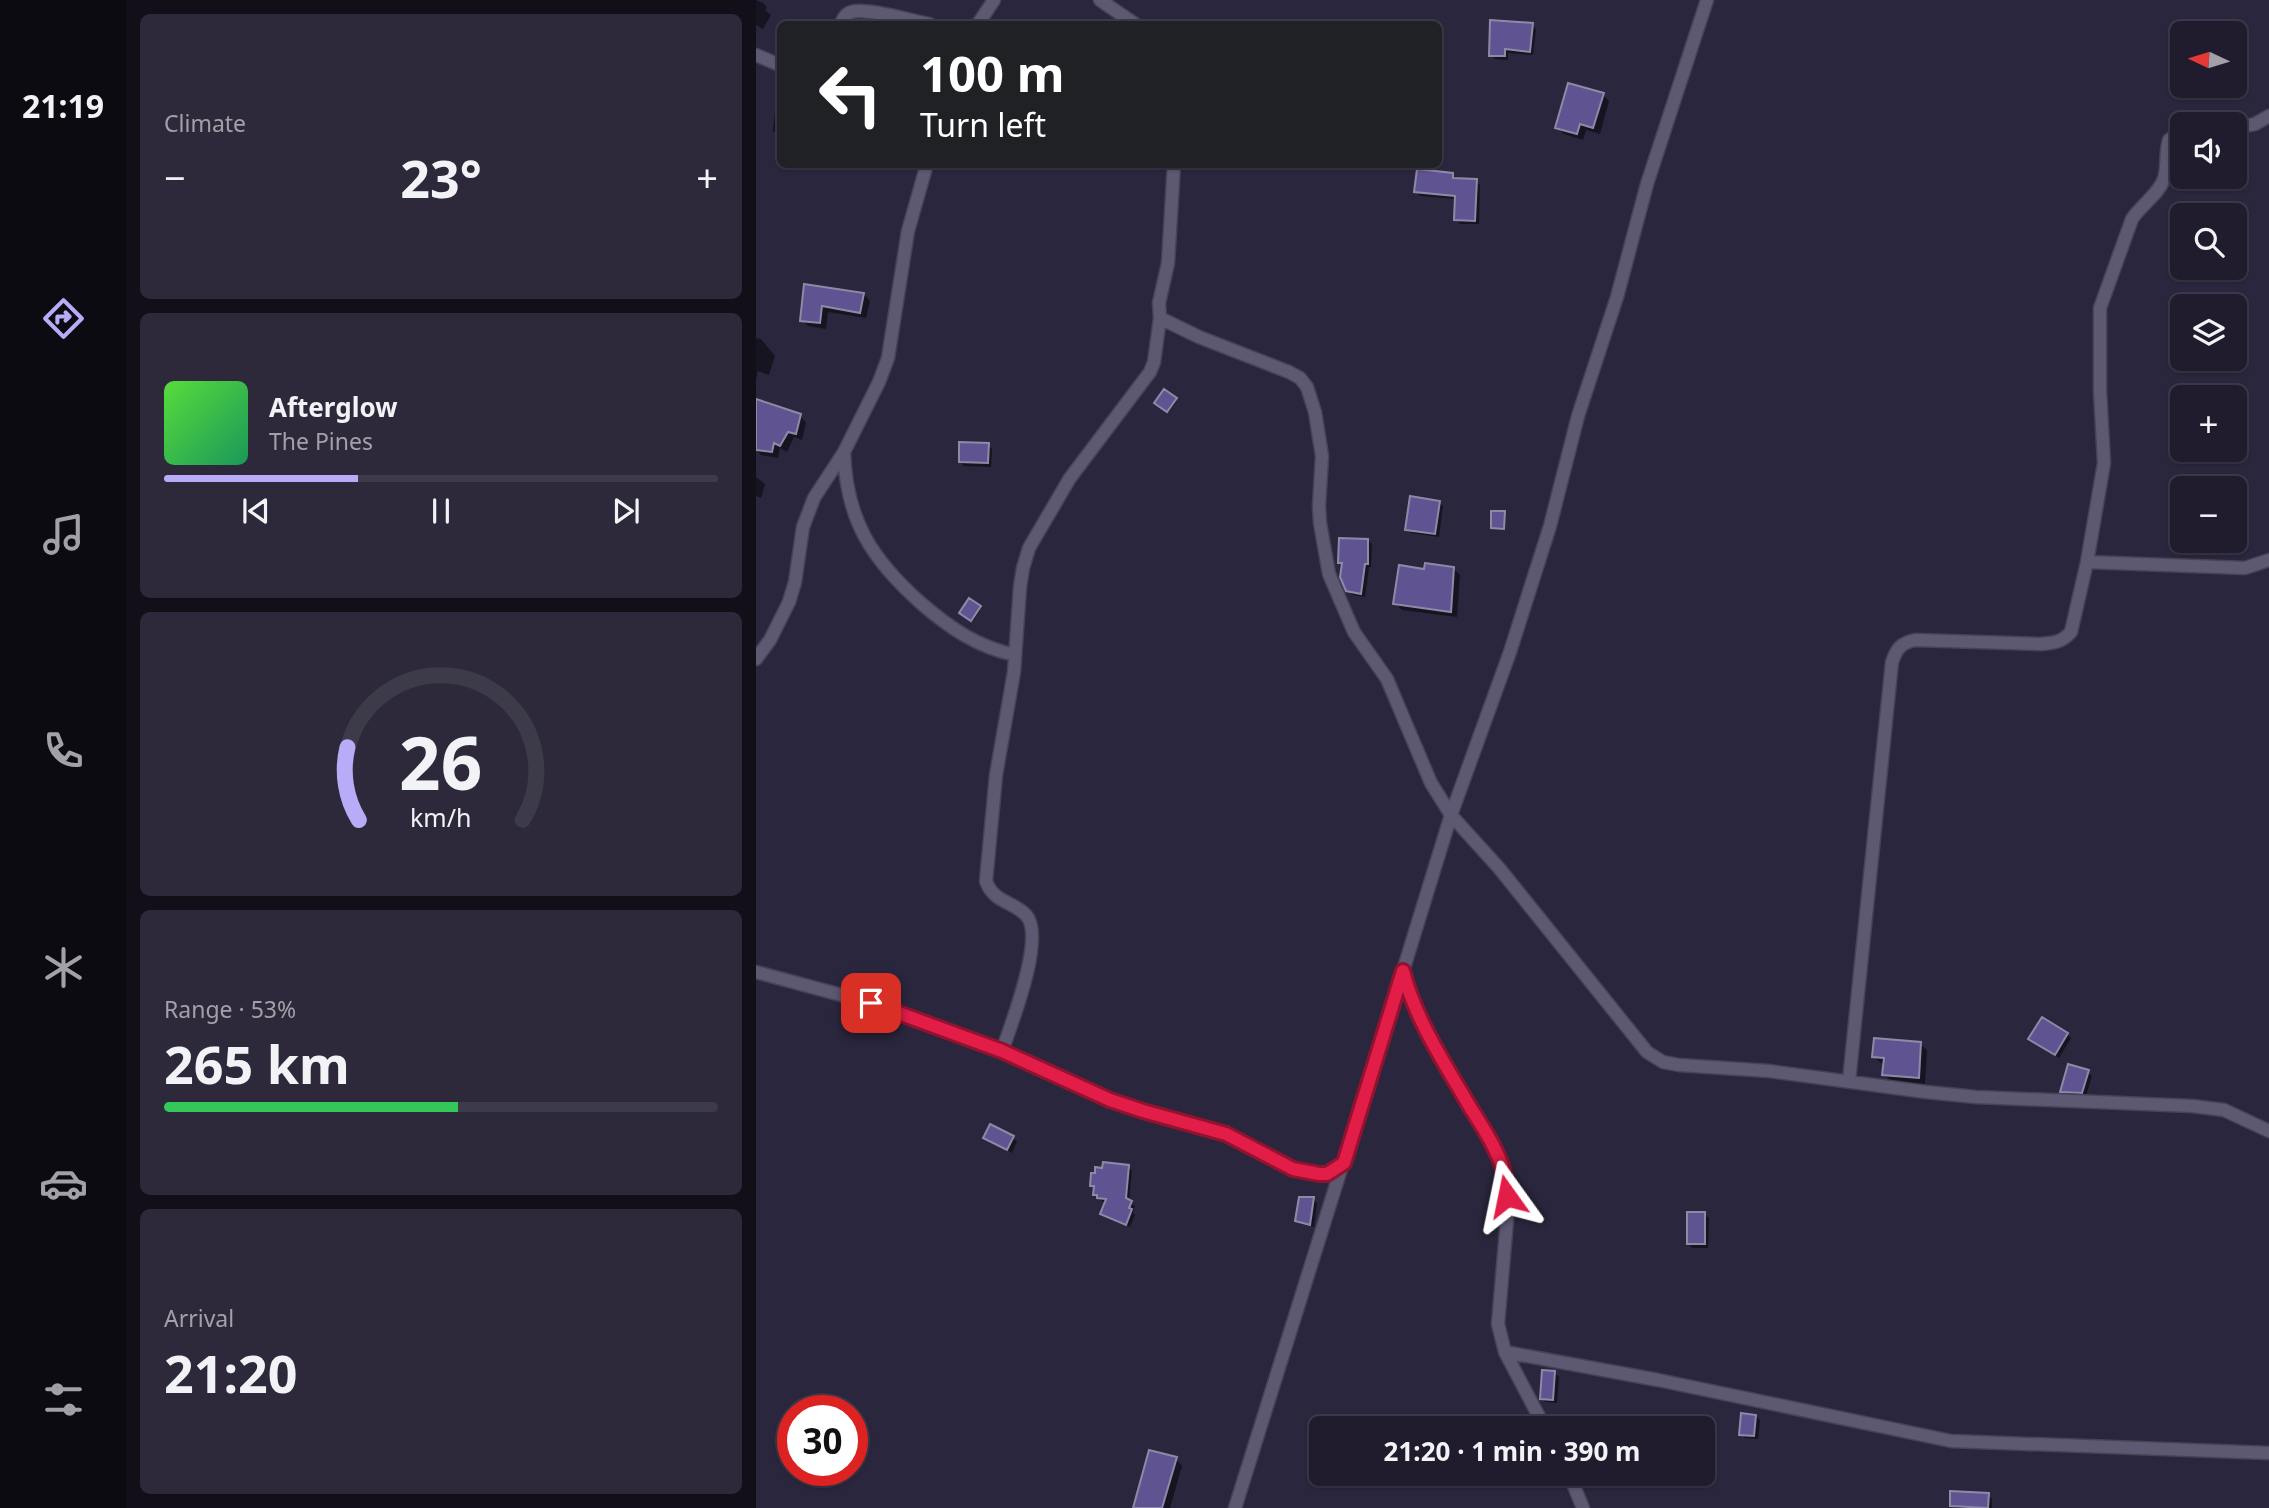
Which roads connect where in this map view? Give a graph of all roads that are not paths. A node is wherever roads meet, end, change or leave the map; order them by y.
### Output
1 (994, 0) edge
2 (1100, 0) edge
3 (1707, 0) edge
4 (842, 21) edge
5 (916, 21) edge
6 (980, 21) edge
7 (1131, 21) edge
8 (756, 55) edge
9 (777, 64) edge
10 (2269, 116) edge
11 (2247, 126) edge
12 (2170, 139) edge
13 (926, 168) edge
14 (1174, 168) edge
15 (1160, 318) junction
16 (844, 452) junction
17 (2269, 560) edge
18 (2087, 562) junction
19 (1015, 656) junction
20 (756, 659) edge
21 (1451, 815) junction
22 (1403, 971) junction
23 (756, 972) edge
24 (1002, 1051) junction
25 (1849, 1081) junction
26 (2269, 1130) edge
27 (1344, 1163) junction
28 (1504, 1352) junction
29 (1539, 1416) edge
30 (2269, 1453) edge
31 (1574, 1486) edge
32 (1236, 1508) edge
33 (1583, 1508) edge

1 - 6 street
2 - 7 street
3 - 21 street
4 - 5 street
8 - 9 street
10 - 11 street
12 - 18 street
13 - 16 street
14 - 15 street
15 - 19 street
15 - 21 street
16 - 19 street
16 - 20 street
17 - 18 street
18 - 25 street
19 - 24 street
21 - 22 street
21 - 25 street
22 - 27 street
22 - 28 street
23 - 24 street
24 - 27 street
25 - 26 street
27 - 32 street
28 - 29 street
28 - 30 street
31 - 33 street

